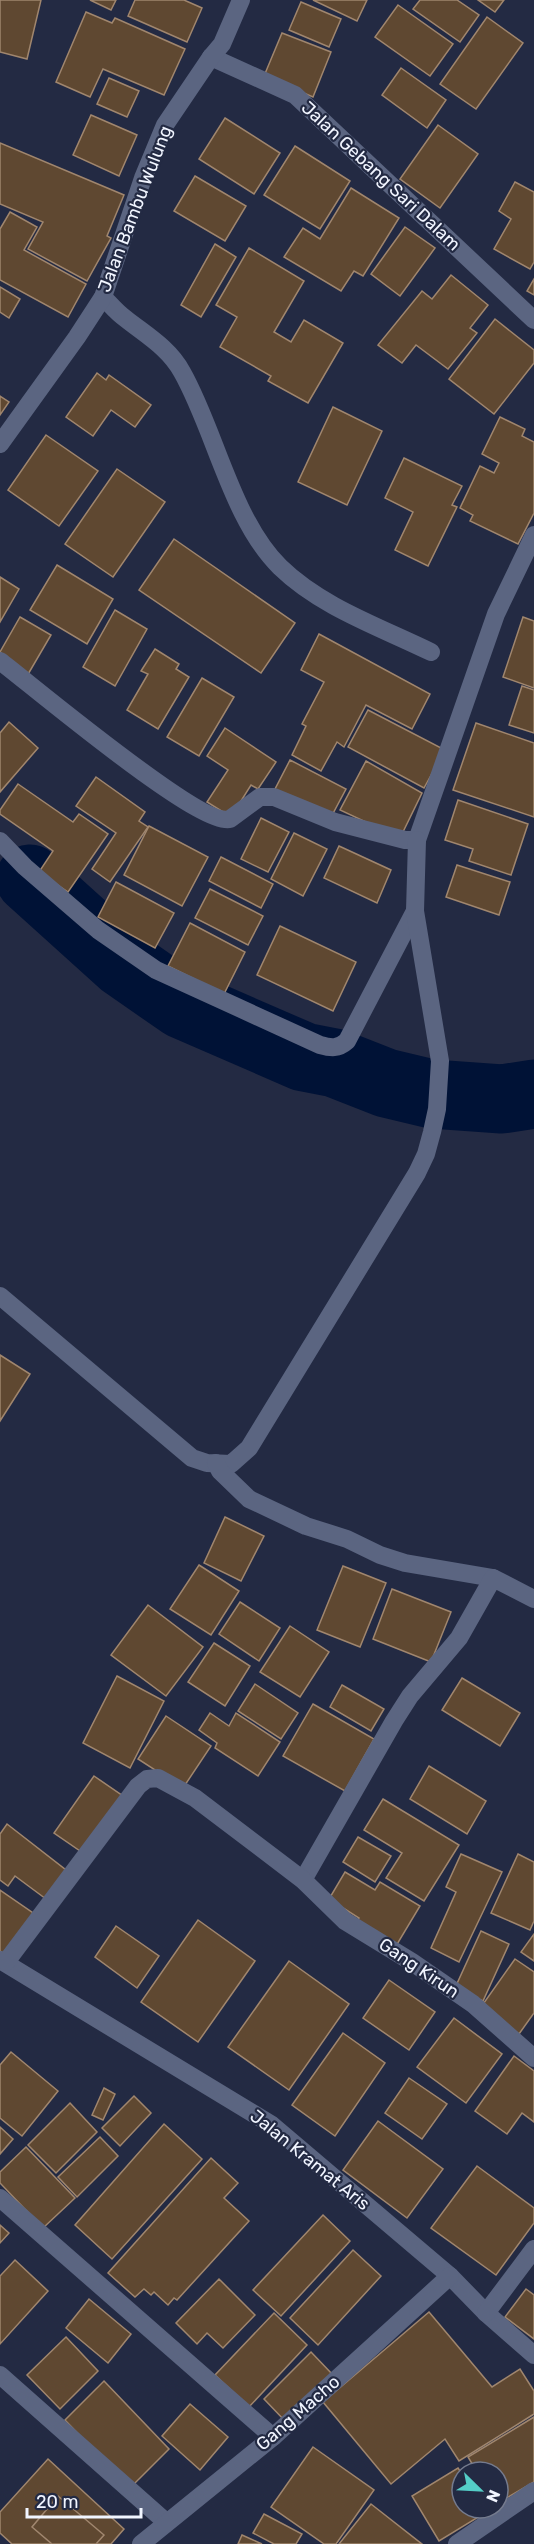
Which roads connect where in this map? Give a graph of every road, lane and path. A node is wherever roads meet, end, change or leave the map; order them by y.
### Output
1 (241, 0) edge
2 (211, 57) junction
3 (103, 297) junction
4 (534, 320) edge
5 (0, 444) edge
6 (534, 535) edge
7 (431, 652) dead end
8 (0, 662) edge
9 (417, 840) junction
10 (0, 841) edge
11 (415, 911) junction
12 (0, 1296) edge
13 (216, 1463) junction
14 (493, 1578) junction
15 (534, 1599) edge
16 (303, 1880) junction
17 (3, 1961) edge
18 (534, 2058) edge
19 (0, 2198) edge
20 (534, 2249) edge
21 (450, 2276) junction
22 (486, 2313) junction
23 (534, 2355) edge
24 (0, 2375) edge
25 (273, 2437) junction
26 (534, 2491) edge
27 (166, 2522) junction
28 (141, 2544) edge
29 (457, 2544) edge

1 - 2 street, Jalan Bambu Wulung
2 - 3 street, Jalan Bambu Wulung
2 - 4 street, Jalan Gebang Sari Dalam
3 - 5 street, Jalan Bambu Wulung
3 - 7 street
6 - 9 street
8 - 9 street
9 - 11 street
10 - 11 street
11 - 13 street
12 - 13 street
13 - 14 street
14 - 15 street
14 - 16 street
16 - 17 street, Gang Kirun
16 - 18 street, Gang Kirun
17 - 21 street, Jalan Kramat Aris
19 - 25 street
20 - 22 street
21 - 22 street, Jalan Kramat Aris
21 - 25 street, Gang Macho
22 - 23 street, Jalan Kramat Aris
24 - 27 street
25 - 27 street, Gang Macho
26 - 29 street
27 - 28 street, Gang Macho

